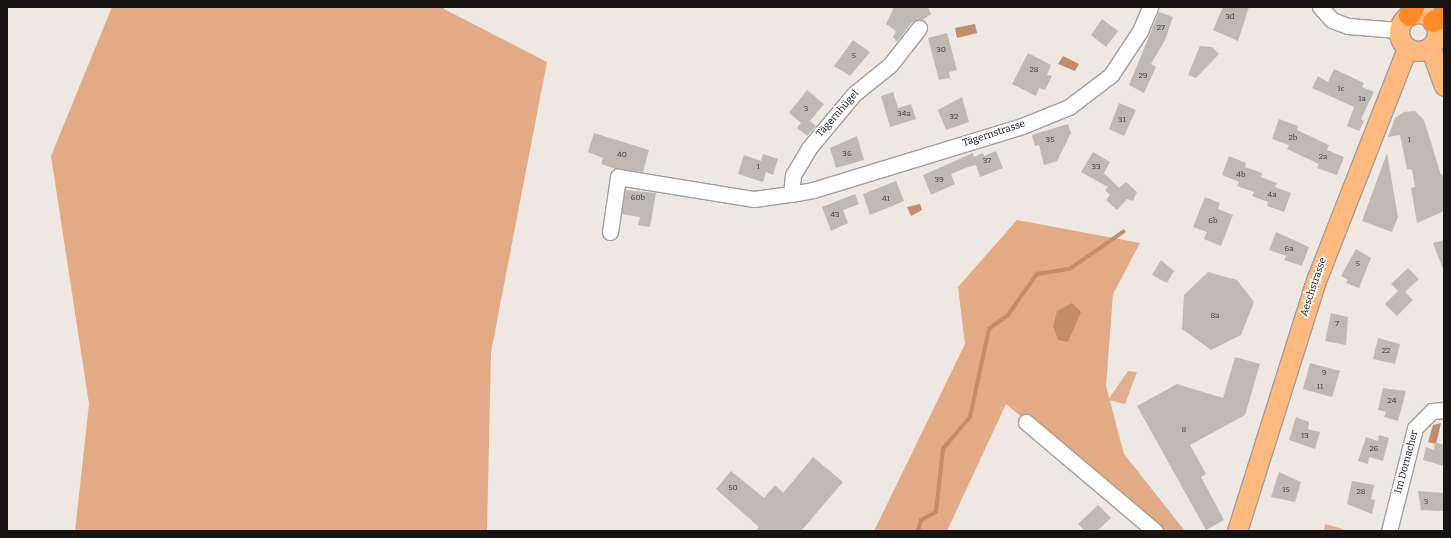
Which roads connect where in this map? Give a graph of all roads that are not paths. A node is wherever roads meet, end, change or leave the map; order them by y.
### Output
1 (1150, 7) edge
2 (1320, 7) edge
3 (1407, 17) edge
4 (1439, 18) edge
5 (919, 28) dead end
6 (1430, 47) junction
7 (1407, 48) junction
8 (1444, 86) edge
9 (791, 194) junction
10 (610, 232) dead end
11 (1444, 410) edge
12 (1026, 422) dead end
13 (1155, 531) edge
14 (1238, 531) edge
15 (1389, 531) edge

1 - 9 street, Tägernstrasse
2 - 3 street
3 - 4 main road
3 - 7 main road
4 - 6 main road
5 - 9 street, Tägernhügel
6 - 7 main road
6 - 8 main road
7 - 14 main road, Aeschstrasse
9 - 10 street, Tägernstrasse
11 - 15 street, Im Dornacher
12 - 13 street

